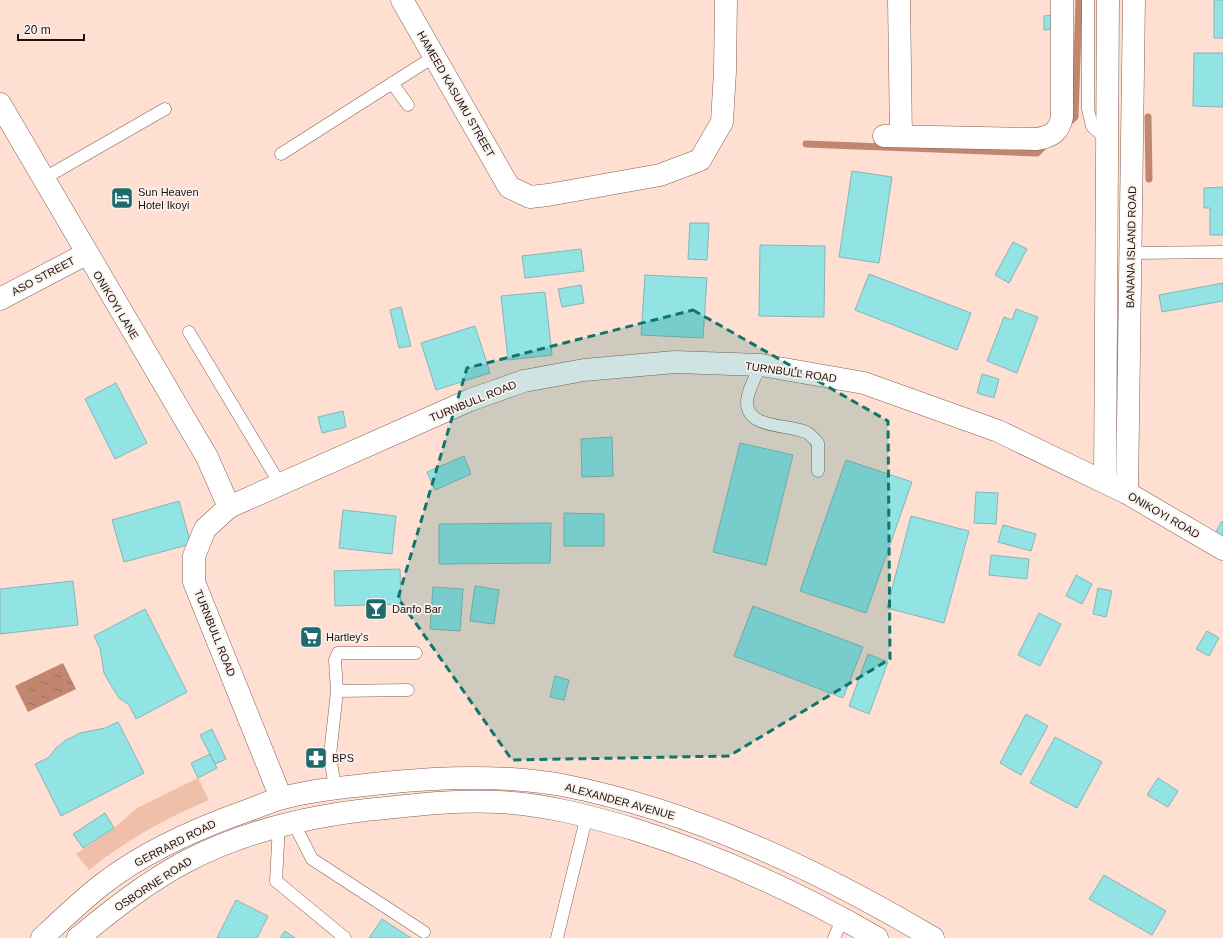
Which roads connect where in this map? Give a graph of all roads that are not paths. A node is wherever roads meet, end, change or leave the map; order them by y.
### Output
1 (402, 0) edge
2 (726, 0) edge
3 (899, 0) edge
4 (1062, 0) edge
5 (1088, 0) edge
6 (1108, 0) edge
7 (1134, 0) edge
8 (435, 56) junction
9 (392, 83) junction
10 (0, 104) edge
11 (408, 105) dead end
12 (165, 109) dead end
13 (1107, 140) junction
14 (281, 154) dead end
15 (44, 179) junction
16 (1223, 252) edge
17 (1131, 253) junction
18 (86, 254) junction
19 (0, 299) edge
20 (188, 332) dead end
21 (761, 365) junction
22 (818, 471) dead end
23 (1105, 482) junction
24 (280, 484) junction
25 (1127, 494) junction
26 (229, 507) junction
27 (1223, 549) edge
28 (416, 653) dead end
29 (337, 690) junction
30 (408, 690) dead end
31 (335, 789) junction
32 (282, 798) junction
33 (587, 815) junction
34 (286, 824) junction
35 (843, 918) junction
36 (424, 932) dead end
37 (42, 938) edge
38 (78, 938) edge
39 (345, 938) edge
40 (557, 938) edge
41 (834, 938) edge
42 (877, 938) edge
43 (933, 938) edge

1 - 8 street, HAMEED KASUMU STREET
2 - 8 street, HAMEED KASUMU STREET
3 - 4 street
5 - 13 lane
6 - 13 street
7 - 17 street, BANANA ISLAND ROAD
8 - 9 lane
9 - 11 lane
9 - 14 lane
10 - 15 street, ONIKOYI LANE
12 - 15 lane
13 - 23 street
15 - 18 street, ONIKOYI LANE
16 - 17 lane
17 - 25 street, BANANA ISLAND ROAD
18 - 19 street, ASO STREET
18 - 26 street, ONIKOYI LANE
20 - 24 lane
21 - 22 lane
21 - 23 street, TURNBULL ROAD
21 - 24 street, TURNBULL ROAD
23 - 25 street, ONIKOYI ROAD
24 - 26 street, TURNBULL ROAD
25 - 27 street, ONIKOYI ROAD
26 - 32 street, TURNBULL ROAD
28 - 29 lane
29 - 30 lane
29 - 31 lane
31 - 32 street, ALEXANDER AVENUE
31 - 43 street, ALEXANDER AVENUE
32 - 37 street, GERRARD ROAD
33 - 34 street, ALEXANDER AVENUE
33 - 35 street, ALEXANDER AVENUE
33 - 40 lane
34 - 36 lane
34 - 38 street, OSBORNE ROAD
34 - 39 lane
35 - 41 lane
35 - 42 street, ALEXANDER AVENUE

